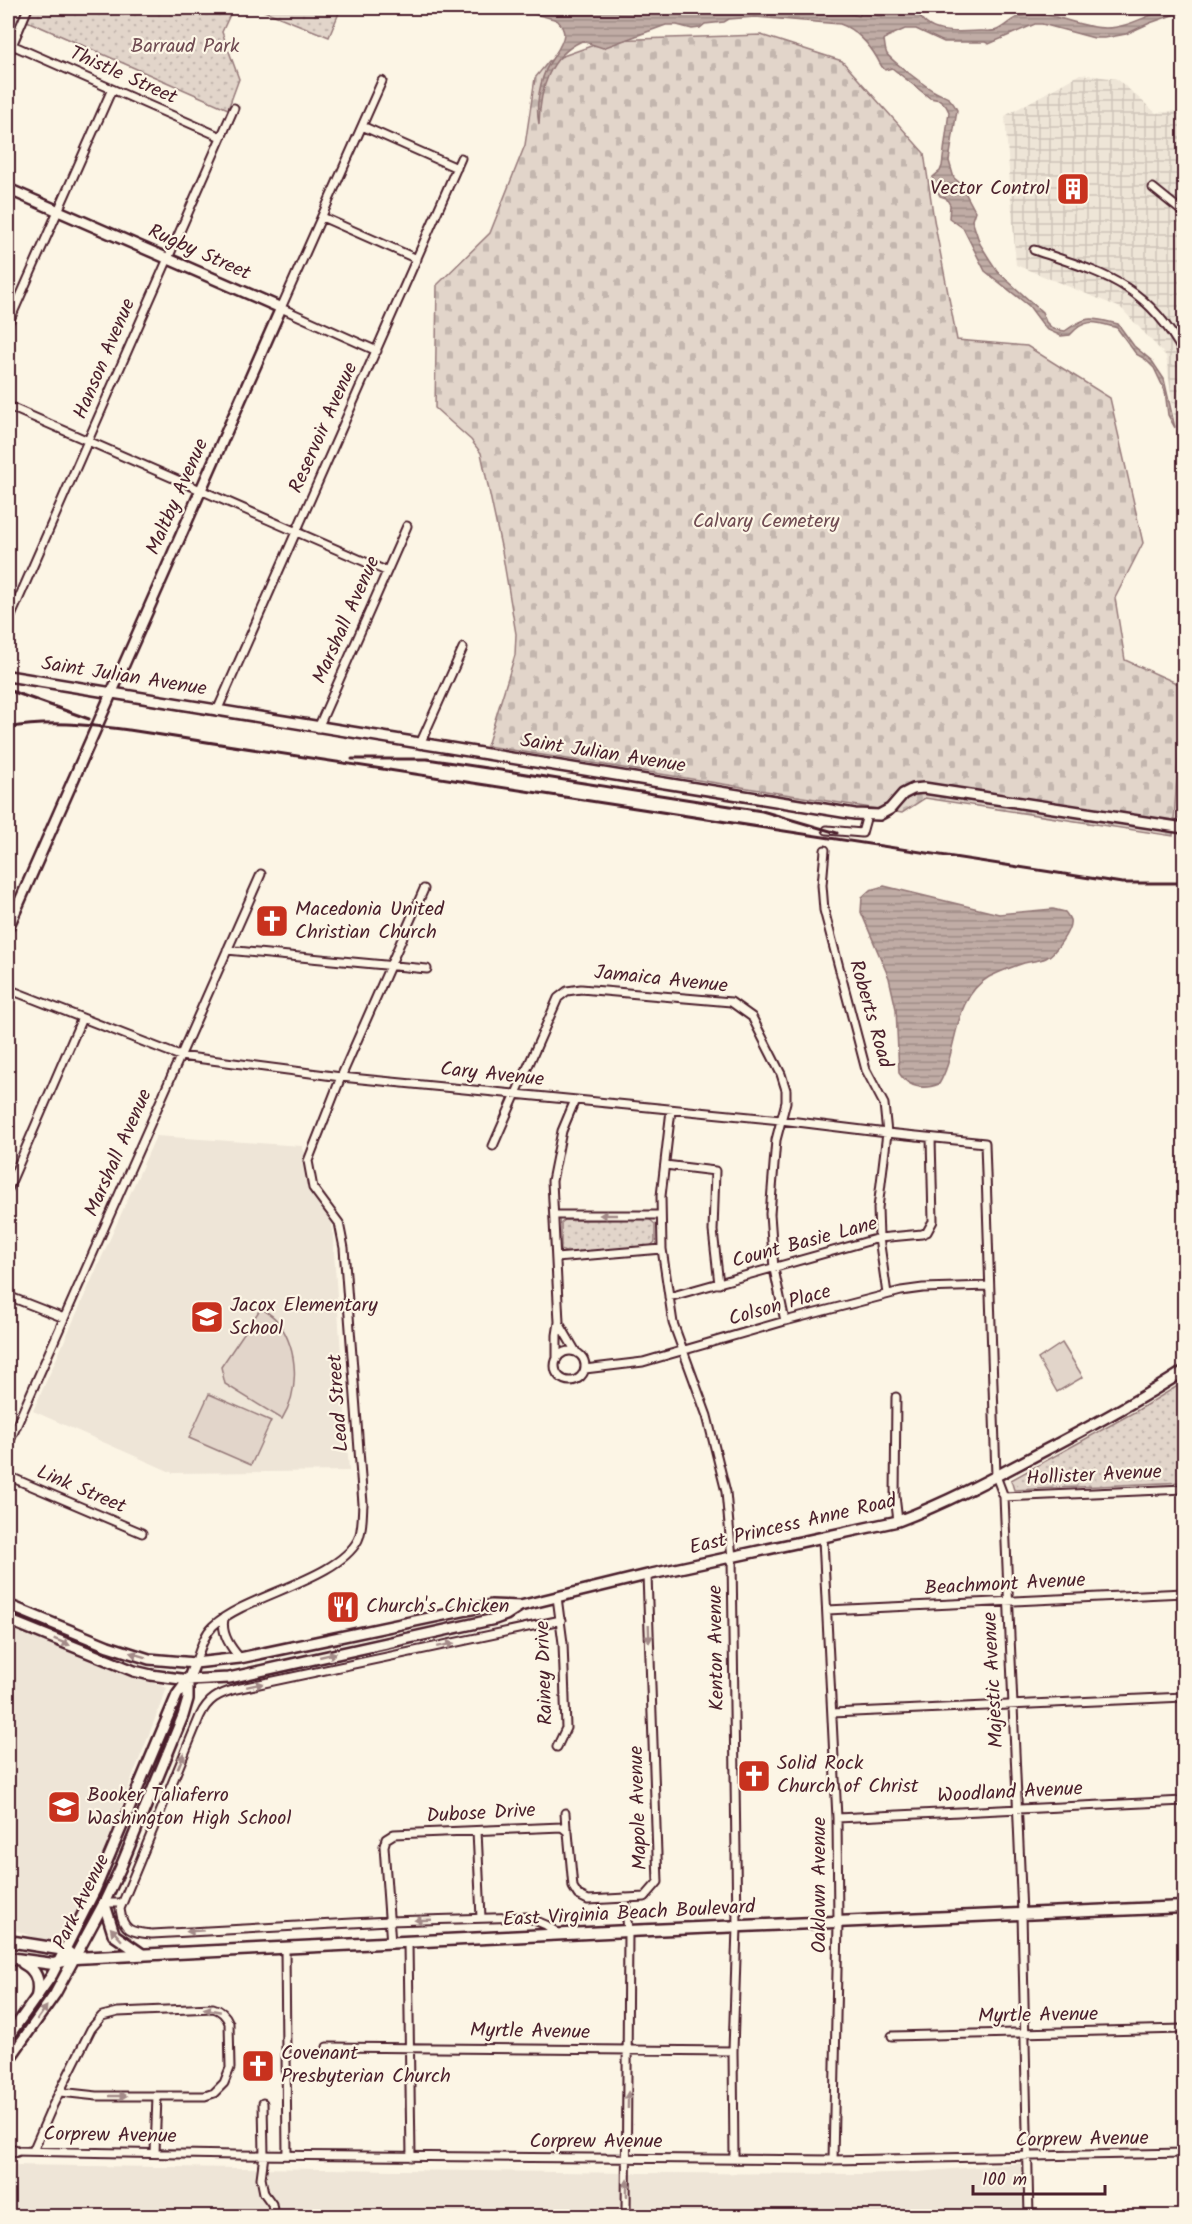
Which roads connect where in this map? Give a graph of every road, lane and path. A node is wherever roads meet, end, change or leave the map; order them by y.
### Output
1 (28, 8) edge
2 (8, 32) edge
3 (16, 35) junction
4 (12, 45) junction
5 (8, 55) edge
6 (382, 81) dead end
7 (112, 89) junction
8 (234, 108) dead end
9 (362, 126) junction
10 (222, 137) junction
11 (461, 158) dead end
12 (457, 168) junction
13 (1153, 188) dead end
14 (8, 189) edge
15 (58, 210) junction
16 (1185, 213) edge
17 (322, 217) junction
18 (1034, 250) dead end
19 (168, 259) junction
20 (417, 259) junction
21 (281, 308) junction
22 (8, 324) edge
23 (376, 351) junction
24 (1185, 354) edge
25 (8, 406) edge
26 (87, 442) junction
27 (201, 492) junction
28 (407, 526) dead end
29 (296, 533) junction
30 (386, 572) junction
31 (8, 623) edge
32 (463, 648) dead end
33 (8, 676) edge
34 (110, 693) junction
35 (217, 711) junction
36 (318, 728) junction
37 (420, 744) junction
38 (867, 816) junction
39 (1185, 828) edge
40 (826, 830) dead end
41 (825, 850) dead end
42 (261, 874) dead end
43 (423, 889) dead end
44 (8, 928) edge
45 (227, 950) junction
46 (390, 966) junction
47 (427, 969) dead end
48 (8, 989) edge
49 (82, 1018) junction
50 (180, 1056) junction
51 (341, 1077) junction
52 (516, 1094) junction
53 (575, 1100) junction
54 (671, 1110) junction
55 (781, 1120) junction
56 (887, 1133) junction
57 (931, 1138) junction
58 (985, 1143) joint
59 (493, 1146) dead end
60 (665, 1165) junction
61 (8, 1189) edge
62 (554, 1215) junction
63 (662, 1215) junction
64 (879, 1238) junction
65 (662, 1249) junction
66 (556, 1258) junction
67 (774, 1269) junction
68 (719, 1284) junction
69 (989, 1286) junction
70 (887, 1294) junction
71 (8, 1296) edge
72 (669, 1297) junction
73 (64, 1318) junction
74 (785, 1321) junction
75 (559, 1322) junction
76 (683, 1351) junction
77 (576, 1352) junction
78 (557, 1359) junction
79 (585, 1369) junction
80 (1185, 1371) edge
81 (896, 1397) dead end
82 (8, 1445) edge
83 (8, 1476) edge
84 (996, 1476) junction
85 (1185, 1489) edge
86 (1004, 1497) junction
87 (898, 1521) junction
88 (142, 1533) dead end
89 (823, 1539) junction
90 (732, 1558) junction
91 (647, 1575) junction
92 (1185, 1593) edge
93 (557, 1597) junction
94 (1007, 1602) junction
95 (8, 1605) edge
96 (520, 1606) junction
97 (827, 1610) junction
98 (224, 1618) junction
99 (8, 1620) edge
100 (561, 1620) junction
101 (240, 1658) junction
102 (195, 1663) junction
103 (188, 1680) junction
104 (1185, 1697) edge
105 (1012, 1705) junction
106 (832, 1713) junction
107 (557, 1747) dead end
108 (1185, 1801) edge
109 (1017, 1809) junction
110 (565, 1813) dead end
111 (837, 1818) junction
112 (566, 1828) junction
113 (477, 1831) junction
114 (625, 1898) junction
115 (104, 1903) junction
116 (122, 1903) junction
117 (1185, 1907) edge
118 (1022, 1914) junction
119 (481, 1918) junction
120 (389, 1921) junction
121 (838, 1923) junction
122 (737, 1927) junction
123 (628, 1931) junction
124 (560, 1935) junction
125 (8, 1941) edge
126 (408, 1943) junction
127 (391, 1944) junction
128 (285, 1949) junction
129 (64, 1950) junction
130 (143, 1955) junction
131 (75, 1958) junction
132 (11, 1959) edge
133 (57, 1964) junction
134 (37, 1996) junction
135 (1185, 2030) edge
136 (1025, 2033) junction
137 (892, 2036) dead end
138 (8, 2037) edge
139 (327, 2047) dead end
140 (410, 2048) junction
141 (629, 2050) junction
142 (733, 2051) junction
143 (8, 2061) edge
144 (60, 2092) junction
145 (157, 2096) junction
146 (263, 2103) dead end
147 (10, 2150) edge
148 (33, 2151) junction
149 (155, 2153) junction
150 (1185, 2153) edge
151 (264, 2155) junction
152 (286, 2155) junction
153 (411, 2157) junction
154 (1027, 2157) junction
155 (627, 2159) junction
156 (734, 2159) junction
157 (833, 2160) junction
158 (274, 2217) edge
159 (627, 2217) edge
160 (1029, 2217) edge

1 - 3 street
2 - 3 street
3 - 4 street
4 - 5 street
4 - 7 street, Thistle Street
6 - 9 street, Maltby Avenue
7 - 10 street, Thistle Street
7 - 15 street
8 - 10 street, Hanson Avenue
9 - 12 street
9 - 17 street, Maltby Avenue
10 - 19 street, Hanson Avenue
11 - 12 street, Reservoir Avenue
12 - 20 street, Reservoir Avenue
13 - 16 street
14 - 15 main road, Rugby Street
15 - 19 main road, Rugby Street
15 - 22 street
17 - 20 street
17 - 21 street, Maltby Avenue
18 - 24 street
19 - 21 main road, Rugby Street
19 - 26 street, Hanson Avenue
20 - 23 street, Reservoir Avenue
21 - 23 street, Rugby Street
21 - 27 main road, Maltby Avenue
23 - 29 street, Reservoir Avenue
25 - 26 street
26 - 27 street
26 - 31 street, Hanson Avenue
27 - 29 street
27 - 34 main road, Maltby Avenue
28 - 30 street, Marshall Avenue
29 - 30 street
29 - 35 street, Reservoir Avenue
30 - 36 street, Marshall Avenue
32 - 37 street
33 - 34 main road, Saint Julian Avenue
34 - 35 main road, Saint Julian Avenue
34 - 44 main road, Maltby Avenue
35 - 36 main road, Saint Julian Avenue
36 - 37 main road, Saint Julian Avenue
37 - 38 main road, Saint Julian Avenue
38 - 39 main road
38 - 40 street
41 - 56 street, Roberts Road
42 - 45 street, Marshall Avenue
43 - 46 street, Lead Street
45 - 46 street
45 - 50 street, Marshall Avenue
46 - 47 street
46 - 51 street, Lead Street
48 - 49 street, Cary Avenue
49 - 50 street, Cary Avenue
49 - 61 street
50 - 51 street, Cary Avenue
50 - 73 street, Marshall Avenue
51 - 52 street, Cary Avenue
51 - 98 street, Lead Street
52 - 53 street, Cary Avenue
52 - 55 street, Jamaica Avenue
52 - 59 street, Jamaica Avenue
53 - 54 street, Cary Avenue
53 - 62 street
54 - 55 street, Cary Avenue
54 - 60 street, Kenton Avenue
55 - 56 street, Cary Avenue
55 - 67 street, Jamaica Avenue
56 - 57 street, Cary Avenue
56 - 64 street, Roberts Road
57 - 58 street, Cary Avenue
57 - 64 street, Count Basie Lane
58 - 69 street, Majestic Avenue
60 - 63 street, Kenton Avenue
60 - 68 street
63 -> 62 street
62 - 66 street
63 - 65 street, Kenton Avenue
64 - 67 street, Count Basie Lane
64 - 70 street, Roberts Road
65 - 66 street
65 - 72 street, Kenton Avenue
66 - 75 street
67 - 68 street, Count Basie Lane
67 - 74 street, Jamaica Avenue
68 - 72 street, Count Basie Lane
69 - 70 street, Colson Place
69 - 84 street, Majestic Avenue
70 - 74 street, Colson Place
71 - 73 street
72 - 76 street, Kenton Avenue
73 - 82 street, Marshall Avenue
74 - 76 street, Colson Place
75 - 77 street
75 - 78 street
76 - 79 street, Colson Place
76 - 90 street, Kenton Avenue
77 - 78 street
77 - 79 street
78 - 79 street
80 - 84 main road, East Princess Anne Road
81 - 87 street
83 - 88 street, Link Street
84 - 86 street, Majestic Avenue
84 - 87 main road, East Princess Anne Road
85 - 86 street, Hollister Avenue
86 - 94 street, Majestic Avenue
87 - 89 main road, East Princess Anne Road
89 - 90 main road, East Princess Anne Road
89 - 97 street, Oaklawn Avenue
90 - 91 main road, East Princess Anne Road
90 - 122 street, Kenton Avenue
91 - 93 main road, East Princess Anne Road
91 -> 114 street, Mapole Avenue
92 - 94 street, Beachmont Avenue
93 - 96 main road, East Princess Anne Road
93 - 100 street, Rainey Drive
94 - 97 street, Beachmont Avenue
94 - 105 street, Majestic Avenue
102 -> 95 main road, East Princess Anne Road
96 - 101 main road, East Princess Anne Road
103 -> 96 main road, East Princess Anne Road
97 - 106 street, Oaklawn Avenue
98 - 101 street
98 - 102 street, Lead Street
99 -> 103 main road, East Princess Anne Road
100 - 107 street, Rainey Drive
116 -> 100 street
101 - 102 main road, East Princess Anne Road
102 - 103 main road, Park Avenue
103 - 115 main road, Park Avenue
103 - 129 main road, Park Avenue
104 - 105 street
105 - 106 street
105 - 109 street, Majestic Avenue
106 - 111 street, Oaklawn Avenue
108 - 109 street, Woodland Avenue
109 - 111 street, Woodland Avenue
109 - 118 street, Majestic Avenue
110 - 112 street
111 - 121 street, Oaklawn Avenue
112 - 113 street, Dubose Drive
112 - 114 street
113 - 119 street
113 - 120 street, Dubose Drive
114 - 123 street, Mapole Avenue
115 - 116 street
130 -> 115 main road
115 - 131 main road, Park Avenue
120 -> 116 street
117 - 118 main road, East Virginia Beach Boulevard
118 - 121 main road, East Virginia Beach Boulevard
118 - 136 street, Majestic Avenue
119 -> 120 street
119 - 124 street
120 - 127 street, Dubose Drive
121 - 122 main road, East Virginia Beach Boulevard
121 - 157 street, Oaklawn Avenue
122 - 123 main road, East Virginia Beach Boulevard
122 - 142 street, Kenton Avenue
123 - 124 main road, East Virginia Beach Boulevard
123 - 141 street, Mapole Avenue
124 - 126 main road, East Virginia Beach Boulevard
125 - 129 main road
126 - 127 main road, East Virginia Beach Boulevard
126 - 140 street
127 - 128 main road, East Virginia Beach Boulevard
128 - 130 main road, East Virginia Beach Boulevard
128 - 152 street
129 - 131 main road
129 - 133 main road, Park Avenue
130 - 131 main road, East Virginia Beach Boulevard
131 - 133 main road, East Virginia Beach Boulevard
143 -> 131 main road, Park Avenue
132 - 133 main road, East Virginia Beach Boulevard
132 - 134 main road
133 - 134 main road, Park Avenue
134 - 138 main road, Park Avenue
135 - 136 street, Myrtle Avenue
136 - 137 street, Myrtle Avenue
136 - 154 street, Majestic Avenue
139 - 140 street, Myrtle Avenue
140 - 141 street, Myrtle Avenue
140 - 153 street
141 - 142 street, Myrtle Avenue
155 -> 141 street, Mapole Avenue
142 - 156 street, Kenton Avenue
144 -> 145 street
145 -> 144 street
144 - 148 street
145 - 149 street
146 - 151 street
147 - 148 street, Corprew Avenue
148 - 149 street, Corprew Avenue
149 - 151 street, Corprew Avenue
150 - 154 street, Corprew Avenue
151 - 152 street, Corprew Avenue
151 - 158 street
152 - 153 street, Corprew Avenue
153 - 155 street, Corprew Avenue
154 - 157 street, Corprew Avenue
154 - 160 street, Majestic Avenue
155 - 156 street, Corprew Avenue
159 -> 155 street, Mapole Avenue
156 - 157 street, Corprew Avenue

